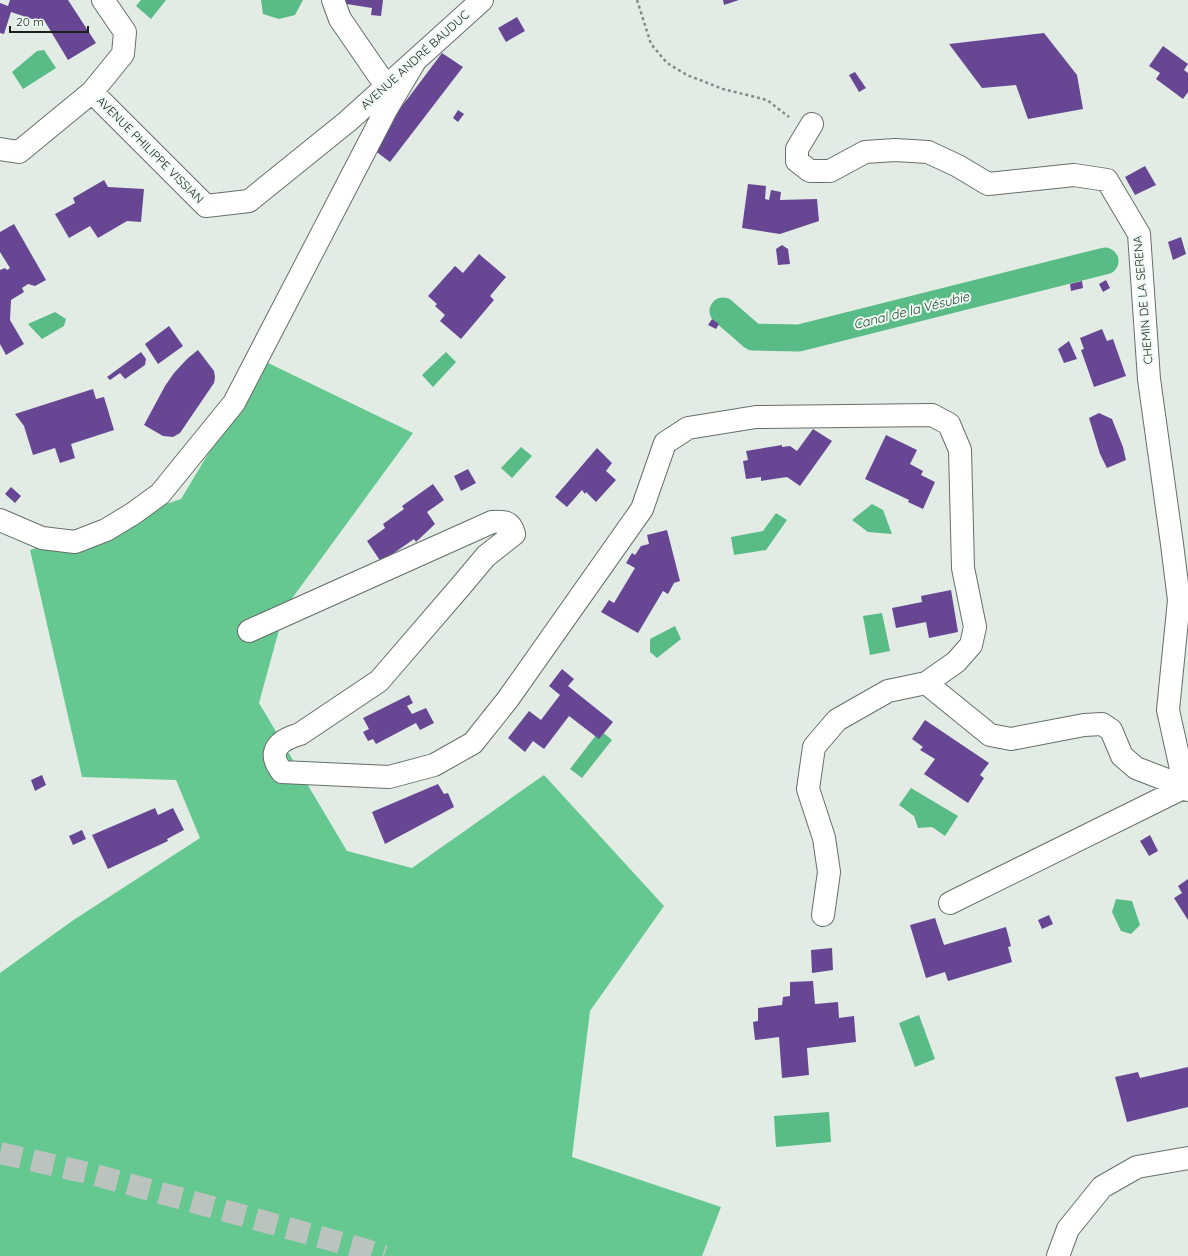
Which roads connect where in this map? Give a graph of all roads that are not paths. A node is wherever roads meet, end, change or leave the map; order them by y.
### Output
1 (103, 0) edge
2 (333, 0) edge
3 (482, 0) edge
4 (415, 61) junction
5 (386, 86) junction
6 (92, 92) junction
7 (348, 121) joint
8 (812, 124) road end
9 (0, 149) edge
10 (0, 520) edge
11 (249, 631) dead end
12 (926, 683) junction
13 (1186, 788) edge
14 (950, 903) dead end
15 (823, 915) dead end
16 (1188, 1158) edge
17 (1058, 1256) edge

1 - 6 street, AVENUE PHILIPPE VISSIAN
2 - 5 street
3 - 4 street, AVENUE ANDRÉ BAUDUC
4 - 5 street, AVENUE ANDRÉ BAUDUC
4 - 10 street
5 - 7 street, AVENUE ANDRÉ BAUDUC
6 - 7 street, AVENUE PHILIPPE VISSIAN
6 - 9 street, AVENUE PHILIPPE VISSIAN
8 - 13 street, CHEMIN DE LA SERENA
11 - 12 street
12 - 13 street
12 - 15 street
13 - 14 street
16 - 17 street

